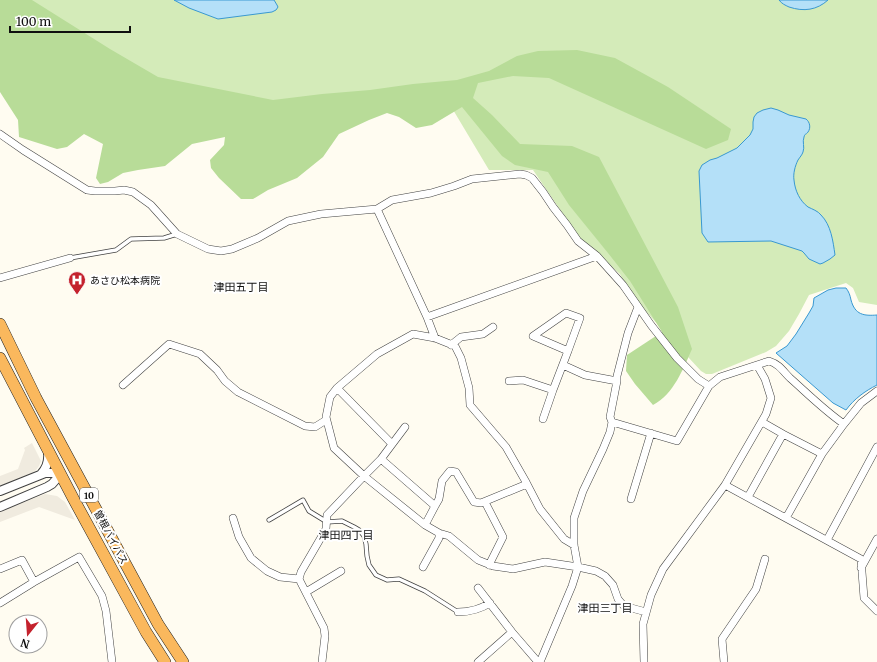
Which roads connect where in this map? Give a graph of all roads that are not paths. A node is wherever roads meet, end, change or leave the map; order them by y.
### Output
1 (0, 134) edge
2 (377, 208) junction
3 (177, 234) junction
4 (597, 256) junction
5 (70, 258) joint
6 (0, 278) edge
7 (638, 306) junction
8 (426, 317) junction
9 (0, 324) edge
10 (493, 327) dead end
11 (435, 338) junction
12 (451, 345) junction
13 (568, 351) junction
14 (0, 358) edge
15 (563, 365) junction
16 (757, 365) junction
17 (509, 381) dead end
18 (617, 381) junction
19 (123, 385) dead end
20 (709, 386) junction
21 (337, 388) junction
22 (553, 390) junction
23 (877, 391) edge
24 (543, 419) dead end
25 (326, 420) junction
26 (612, 422) junction
27 (762, 422) junction
28 (844, 424) junction
29 (405, 427) dead end
30 (651, 433) junction
31 (783, 434) junction
32 (61, 443) junction
33 (392, 444) junction
34 (877, 447) edge
35 (48, 450) junction
36 (822, 454) junction
37 (382, 459) junction
38 (41, 474) junction
39 (60, 475) junction
40 (364, 476) junction
41 (527, 484) junction
42 (725, 485) junction
43 (47, 487) junction
44 (0, 491) edge
45 (87, 491) junction
46 (748, 497) junction
47 (73, 498) junction
48 (630, 499) dead end
49 (485, 502) junction
50 (0, 506) edge
51 (435, 506) junction
52 (233, 518) dead end
53 (786, 518) junction
54 (269, 520) dead end
55 (327, 522) junction
56 (425, 525) junction
57 (439, 533) junction
58 (877, 539) edge
59 (827, 540) junction
60 (574, 545) junction
61 (765, 559) dead end
62 (489, 565) junction
63 (422, 567) dead end
64 (578, 567) junction
65 (861, 568) junction
66 (0, 569) edge
67 (341, 571) dead end
68 (299, 579) junction
69 (34, 582) junction
70 (478, 588) dead end
71 (306, 592) junction
72 (0, 603) edge
73 (490, 603) junction
74 (877, 611) edge
75 (458, 612) joint
76 (646, 612) junction
77 (512, 632) junction
78 (112, 662) edge
79 (165, 662) edge
80 (183, 662) edge
81 (322, 662) edge
82 (478, 662) edge
83 (539, 662) edge
84 (644, 662) edge
85 (724, 662) edge

1 - 3 street
2 - 3 street
2 - 4 street
2 - 8 street
3 - 5 lane
4 - 7 street
4 - 8 street
5 - 6 street
7 - 18 street
7 - 20 street
8 - 11 street
9 - 32 highway, 曽根バイパス / 10
10 - 12 street
11 - 12 street
11 - 21 street
12 - 41 street
13 - 13 street
13 - 15 street
14 - 35 highway, 曽根バイパス / 10
15 - 18 street
15 - 22 street
16 - 20 street
16 - 27 street
16 - 28 street
17 - 22 street
18 - 26 street
19 - 25 street
20 - 30 street
21 - 25 street
21 - 33 street
22 - 24 street
23 - 28 street
25 - 40 street
26 - 30 street
26 - 60 street
27 - 31 street
27 - 42 street
28 - 36 street
29 - 33 street
30 - 48 street
31 - 36 street
31 - 46 street
32 - 39 highway
32 - 45 highway, 曽根バイパス / 10
33 - 37 street
34 - 59 street
35 - 38 street
35 - 39 highway, 曽根バイパス / 10
36 - 53 street
37 - 40 street
37 - 51 street
38 - 39 street
38 - 44 street
39 - 43 street
39 - 45 highway
39 - 47 highway, 曽根バイパス / 10
40 - 55 street
40 - 56 street
41 - 49 street
41 - 60 street
42 - 46 street
42 - 76 street
43 - 47 street
43 - 50 street
45 - 80 highway, 曽根バイパス / 10
46 - 53 street
47 - 79 highway, 曽根バイパス / 10
49 - 51 street
49 - 62 street
51 - 56 street
52 - 68 street
53 - 59 street
54 - 55 lane
55 - 68 street
55 - 75 lane
56 - 57 street
57 - 62 street
57 - 63 street
58 - 65 street
59 - 65 street
60 - 64 street
61 - 85 street
62 - 64 street
64 - 76 street
64 - 83 street
65 - 74 street
66 - 69 street
67 - 71 street
68 - 71 street
69 - 72 street
69 - 78 street
70 - 73 street
71 - 81 street
73 - 75 street
73 - 77 street
76 - 84 street
77 - 82 street
77 - 83 street

